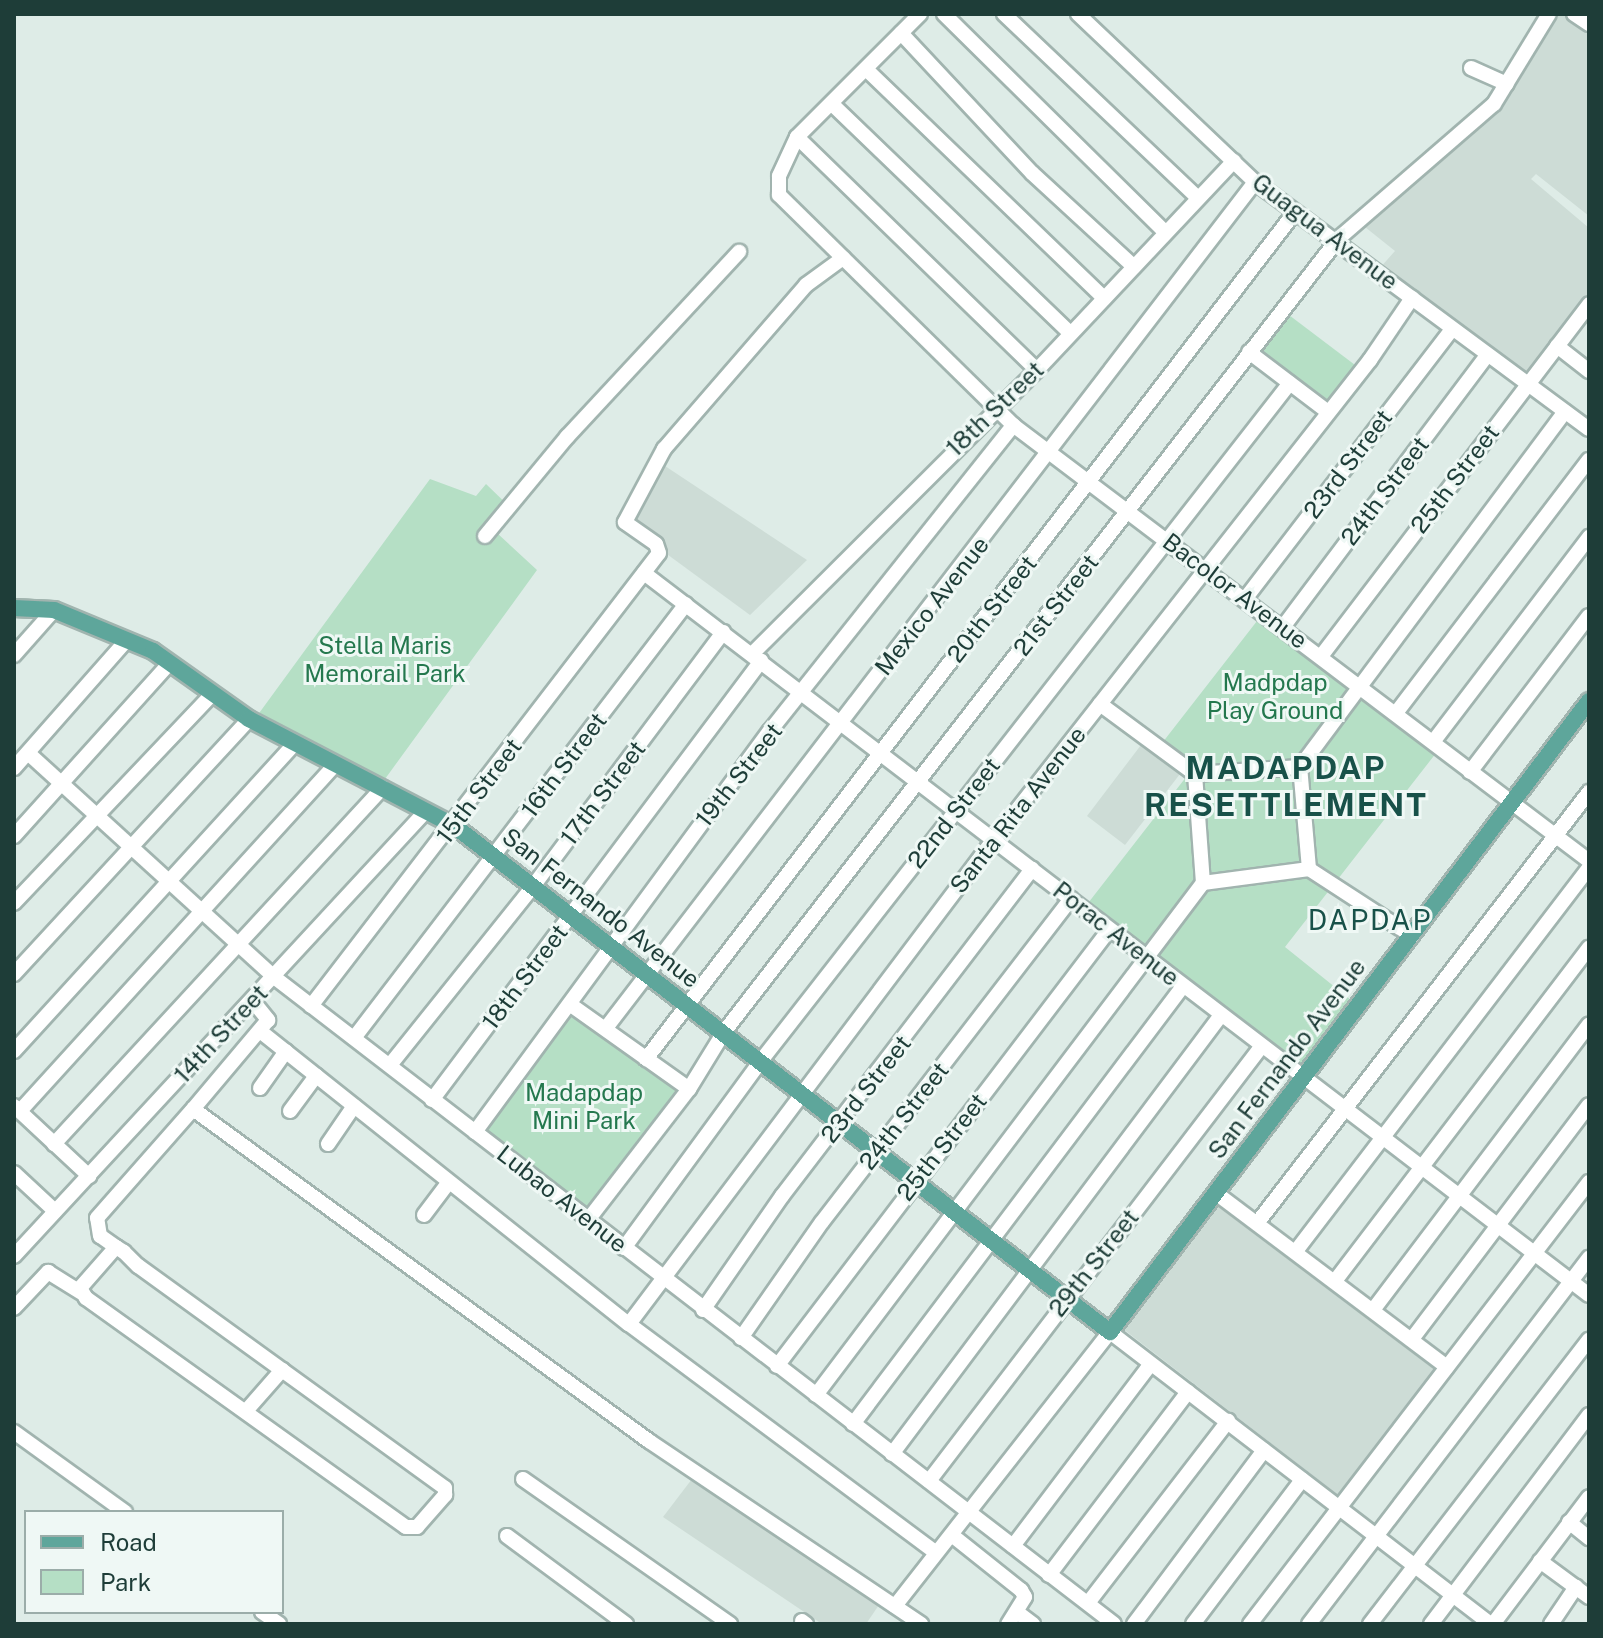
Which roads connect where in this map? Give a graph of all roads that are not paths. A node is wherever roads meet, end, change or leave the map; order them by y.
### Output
1 (920, 14) edge
2 (944, 14) edge
3 (1004, 14) edge
4 (1078, 14) edge
5 (1549, 14) edge
6 (1574, 14) edge
7 (1589, 24) edge
8 (901, 33) junction
9 (1471, 68) dead end
10 (867, 70) junction
11 (1507, 84) junction
12 (832, 104) junction
13 (797, 137) junction
14 (1234, 161) junction
15 (1255, 182) junction
16 (1198, 198) junction
17 (1295, 212) junction
18 (1165, 232) junction
19 (1338, 239) junction
20 (739, 252) dead end
21 (843, 258) junction
22 (1133, 266) junction
23 (1103, 297) junction
24 (1412, 298) junction
25 (1588, 308) edge
26 (1452, 329) junction
27 (1070, 333) junction
28 (1557, 346) junction
29 (1249, 352) junction
30 (1487, 355) junction
31 (1037, 370) junction
32 (1589, 371) edge
33 (1290, 383) junction
34 (1526, 384) junction
35 (994, 408) junction
36 (1328, 412) junction
37 (1565, 412) junction
38 (1013, 425) junction
39 (1589, 429) edge
40 (1049, 454) junction
41 (1589, 460) edge
42 (1090, 484) junction
43 (1127, 512) junction
44 (485, 536) dead end
45 (1589, 537) edge
46 (1166, 539) junction
47 (1206, 571) junction
48 (644, 573) junction
49 (1245, 599) junction
50 (686, 604) junction
51 (14, 608) edge
52 (54, 610) junction
53 (1589, 616) edge
54 (1283, 627) junction
55 (723, 632) junction
56 (127, 640) junction
57 (14, 655) edge
58 (1322, 655) junction
59 (756, 658) junction
60 (170, 663) junction
61 (1360, 684) junction
62 (212, 694) junction
63 (804, 694) junction
64 (1589, 701) edge
65 (1100, 704) junction
66 (1396, 713) junction
67 (249, 719) junction
68 (840, 722) junction
69 (1433, 742) junction
70 (295, 743) junction
71 (882, 751) junction
72 (28, 753) junction
73 (336, 764) junction
74 (1300, 767) junction
75 (14, 768) edge
76 (1470, 772) junction
77 (1195, 774) junction
78 (919, 781) junction
79 (63, 784) junction
80 (383, 788) junction
81 (1589, 792) edge
82 (1509, 802) junction
83 (426, 811) junction
84 (956, 811) junction
85 (97, 816) junction
86 (453, 825) junction
87 (1555, 835) junction
88 (14, 836) edge
89 (995, 838) junction
90 (131, 848) junction
91 (494, 856) junction
92 (1589, 861) edge
93 (1589, 868) edge
94 (1032, 869) junction
95 (1309, 869) junction
96 (167, 880) junction
97 (1203, 883) junction
98 (534, 885) junction
99 (1071, 899) junction
100 (14, 903) edge
101 (201, 913) junction
102 (572, 914) junction
103 (1109, 930) junction
104 (1412, 936) junction
105 (609, 944) junction
106 (236, 946) junction
107 (1589, 948) edge
108 (1145, 958) junction
109 (648, 973) junction
110 (14, 974) edge
111 (274, 977) junction
112 (1183, 986) junction
113 (252, 1000) junction
114 (685, 1003) junction
115 (571, 1005) junction
116 (311, 1006) junction
117 (1221, 1015) junction
118 (1589, 1024) edge
119 (606, 1028) junction
120 (260, 1031) junction
121 (724, 1032) junction
122 (354, 1038) junction
123 (1261, 1047) junction
124 (14, 1051) edge
125 (286, 1051) junction
126 (646, 1059) junction
127 (760, 1062) junction
128 (390, 1065) junction
129 (316, 1076) junction
130 (1303, 1078) junction
131 (260, 1088) dead end
132 (689, 1089) junction
133 (803, 1093) junction
134 (432, 1100) junction
135 (1589, 1105) edge
136 (354, 1106) junction
137 (17, 1108) edge
138 (1347, 1108) junction
139 (193, 1109) junction
140 (290, 1111) dead end
141 (841, 1122) junction
142 (475, 1132) junction
143 (1383, 1135) junction
144 (54, 1144) junction
145 (328, 1144) dead end
146 (877, 1152) junction
147 (1423, 1165) junction
148 (14, 1173) edge
149 (89, 1176) junction
150 (449, 1182) junction
151 (916, 1182) junction
152 (1589, 1182) edge
153 (1216, 1193) junction
154 (1459, 1193) junction
155 (55, 1211) junction
156 (955, 1211) junction
157 (424, 1215) dead end
158 (588, 1220) junction
159 (1258, 1222) junction
160 (1498, 1223) junction
161 (993, 1239) junction
162 (17, 1247) edge
163 (116, 1247) junction
164 (624, 1248) junction
165 (1296, 1251) junction
166 (1535, 1253) junction
167 (1589, 1258) edge
168 (1031, 1269) junction
169 (665, 1278) junction
170 (1335, 1281) junction
171 (1571, 1282) junction
172 (81, 1293) junction
173 (1067, 1294) junction
174 (1589, 1295) edge
175 (14, 1308) edge
176 (703, 1310) junction
177 (1373, 1310) junction
178 (629, 1324) junction
179 (1110, 1332) junction
180 (741, 1338) junction
181 (1412, 1339) junction
182 (1589, 1340) edge
183 (1150, 1365) junction
184 (777, 1366) junction
185 (1447, 1367) junction
186 (282, 1370) junction
187 (1188, 1392) junction
188 (816, 1395) junction
189 (246, 1411) junction
190 (1589, 1415) edge
191 (1228, 1421) junction
192 (853, 1424) junction
193 (14, 1432) edge
194 (1264, 1450) junction
195 (892, 1454) junction
196 (523, 1479) dead end
197 (1302, 1480) junction
198 (929, 1481) junction
199 (1589, 1497) edge
200 (1339, 1507) junction
201 (122, 1510) edge
202 (971, 1513) junction
203 (1569, 1522) junction
204 (1376, 1535) junction
205 (507, 1536) dead end
206 (953, 1536) junction
207 (1589, 1538) edge
208 (1013, 1546) junction
209 (935, 1552) junction
210 (1540, 1561) junction
211 (1415, 1564) junction
212 (1049, 1575) junction
213 (1576, 1587) junction
214 (1453, 1594) junction
215 (1589, 1597) edge
216 (1088, 1603) junction
217 (895, 1606) junction
218 (1013, 1618) edge
219 (626, 1624) edge
220 (730, 1624) edge
221 (921, 1624) edge
222 (1033, 1624) edge
223 (1114, 1624) edge
224 (1134, 1624) edge
225 (1193, 1624) edge
226 (1250, 1624) edge
227 (1309, 1624) edge
228 (1370, 1624) edge
229 (1431, 1624) edge
230 (1492, 1624) edge
231 (1551, 1624) edge

1 - 8 street
2 - 18 street
3 - 16 street
4 - 14 street, Guagua Avenue
5 - 11 street, 21st Street
6 - 7 street
8 - 10 street
8 - 22 street
9 - 11 street
10 - 12 street
10 - 23 street
11 - 19 street, 21st Street
12 - 13 street
12 - 27 street
13 - 21 street, Bacolor Avenue
13 - 31 street
14 - 15 street, Guagua Avenue
14 - 16 street, 18th Street
15 - 17 street, Guagua Avenue
15 - 40 street, Mexico Avenue
16 - 18 street, 18th Street
17 - 19 street, Guagua Avenue
17 - 42 street, 20th Street
18 - 22 street, 18th Street
19 - 24 street, Guagua Avenue
19 - 29 street, 21st Street
20 - 44 street
21 - 35 street, Bacolor Avenue
21 - 48 street
22 - 23 street, 18th Street
23 - 27 street, 18th Street
24 - 26 street, Guagua Avenue
24 - 36 street, Santa Rita Avenue
25 - 28 street, 25th Street
26 - 30 street, Guagua Avenue
26 - 49 street, 23rd Street
27 - 31 street, 18th Street
28 - 32 street
28 - 34 street, 25th Street
29 - 33 street
29 - 43 street, 21st Street
30 - 34 street, Guagua Avenue
30 - 54 street, 24th Street
31 - 35 street, 18th Street
33 - 36 street
33 - 46 street, 22nd Street
34 - 37 street, Guagua Avenue
34 - 58 street, 25th Street
35 - 38 street, Bacolor Avenue
35 - 59 street, 18th Street
36 - 47 street, Santa Rita Avenue
37 - 39 street, Guagua Avenue
37 - 61 street
38 - 40 street, Bacolor Avenue
38 - 63 street, 19th Street
40 - 42 street, Bacolor Avenue
40 - 68 street, Mexico Avenue
41 - 66 street
42 - 43 street, Bacolor Avenue
42 - 71 street, 20th Street
43 - 46 street, Bacolor Avenue
43 - 78 street, 21st Street
45 - 69 street
46 - 47 street, Bacolor Avenue
46 - 84 street, 22nd Street
47 - 49 street, Bacolor Avenue
47 - 65 street, Santa Rita Avenue
48 - 50 street, Porac Avenue
48 - 86 street, 15th Street
49 - 54 street, Bacolor Avenue
50 - 55 street, Porac Avenue
50 - 91 street, 16th Street
51 - 52 main road, San Fernando Avenue
52 - 56 main road, San Fernando Avenue
52 - 57 street
53 - 76 street
54 - 58 street, Bacolor Avenue
55 - 59 street, Porac Avenue
55 - 98 street, 17th Street
56 - 60 main road, San Fernando Avenue
56 - 72 street
58 - 61 street, Bacolor Avenue
59 - 63 street, Porac Avenue
59 - 102 street, 18th Street
60 - 62 main road, San Fernando Avenue
60 - 79 street
61 - 66 street, Bacolor Avenue
61 - 74 street
62 - 67 main road, San Fernando Avenue
62 - 85 street
63 - 68 street, Porac Avenue
63 - 105 street, 19th Street
64 - 82 main road, San Fernando Avenue
65 - 77 street
65 - 89 street, Santa Rita Avenue
66 - 69 street, Bacolor Avenue
67 - 70 main road, San Fernando Avenue
67 - 90 street
68 - 71 street, Porac Avenue
68 - 109 street, Mexico Avenue
69 - 76 street, Bacolor Avenue
70 - 73 main road, San Fernando Avenue
70 - 96 street
71 - 78 street, Porac Avenue
71 - 114 street, 20th Street
72 - 75 street
72 - 79 street, Lubao Avenue
73 - 80 main road, San Fernando Avenue
73 - 101 street
74 - 77 street
74 - 95 street
76 - 82 street, Bacolor Avenue
77 - 97 street
78 - 84 street, Porac Avenue
78 - 121 street, 21st Street
79 - 85 street, Lubao Avenue
79 - 88 street
80 - 83 main road, San Fernando Avenue
80 - 106 street
81 - 87 street
82 - 87 street, Bacolor Avenue
82 - 104 main road, San Fernando Avenue
83 - 86 main road, San Fernando Avenue
83 - 111 street, 14th Street
84 - 89 street, Porac Avenue
84 - 127 street, 22nd Street
85 - 90 street, Lubao Avenue
85 - 100 street
86 - 91 main road, San Fernando Avenue
86 - 116 street, 15th Street
87 - 92 street, Bacolor Avenue
87 - 138 street
89 - 94 street, Porac Avenue
89 - 133 street, Santa Rita Avenue
90 - 96 street, Lubao Avenue
90 - 110 street
91 - 98 main road, San Fernando Avenue
91 - 122 street, 16th Street
93 - 143 street
94 - 99 street, Porac Avenue
94 - 141 street, 23rd Street
95 - 97 street
95 - 104 street
96 - 101 street, Lubao Avenue
96 - 124 street
97 - 108 street
98 - 102 main road, San Fernando Avenue
98 - 128 street, 17th Street
99 - 103 street, Porac Avenue
99 - 146 street, 24th Street
101 - 106 street, Lubao Avenue
101 - 137 street
102 - 105 main road, San Fernando Avenue
102 - 134 street, 18th Street
103 - 108 street, Porac Avenue
103 - 151 street, 25th Street
104 - 130 main road, San Fernando Avenue
105 - 109 main road, San Fernando Avenue
105 - 115 street, 19th Street
106 - 111 street, Lubao Avenue
106 - 144 street
107 - 147 street
108 - 112 street, Porac Avenue
108 - 156 street
109 - 114 main road, San Fernando Avenue
109 - 119 street, Mexico Avenue
111 - 113 street, 14th Street
111 - 116 street, Lubao Avenue
112 - 117 street, Porac Avenue
112 - 161 street
113 - 120 street
113 - 149 street, 14th Street
114 - 121 main road, San Fernando Avenue
114 - 126 street, 20th Street
115 - 119 street
115 - 142 street, 19th Street
116 - 122 street, Lubao Avenue
117 - 123 street, Porac Avenue
117 - 168 street
118 - 154 street
119 - 126 street
120 - 125 street
120 - 139 street
121 - 127 main road, San Fernando Avenue
121 - 132 street, 21st Street
122 - 128 street, Lubao Avenue
123 - 130 street, Porac Avenue
123 - 173 street, 29th Street
125 - 129 street
125 - 131 street
126 - 132 street
127 - 133 main road, San Fernando Avenue
127 - 164 street, 22nd Street
128 - 134 street, Lubao Avenue
129 - 136 street
129 - 140 street
130 - 138 street, Porac Avenue
130 - 153 main road, San Fernando Avenue
132 - 158 street, 21st Street
133 - 141 main road, San Fernando Avenue
133 - 169 street, Santa Rita Avenue
134 - 142 street, Lubao Avenue
135 - 160 street
136 - 145 street
136 - 150 street
137 - 144 street
138 - 143 street, Porac Avenue
138 - 159 street
139 - 163 street
139 - 217 street
141 - 146 main road, San Fernando Avenue
141 - 176 street, 23rd Street
142 - 158 street, Lubao Avenue
143 - 147 street, Porac Avenue
143 - 165 street
144 - 149 street
146 - 151 main road, San Fernando Avenue
146 - 180 street, 24th Street
147 - 154 street, Porac Avenue
147 - 170 street
148 - 155 street
149 - 155 street, 14th Street
150 - 157 street
150 - 178 street
151 - 156 main road, San Fernando Avenue
151 - 184 street, 25th Street
152 - 166 street
153 - 159 street
153 - 179 main road, San Fernando Avenue
154 - 160 street, Porac Avenue
154 - 177 street
155 - 162 street, 14th Street
156 - 161 main road, San Fernando Avenue
156 - 188 street
158 - 164 street, Lubao Avenue
159 - 165 street
160 - 166 street, Porac Avenue
160 - 181 street
161 - 168 main road, San Fernando Avenue
161 - 192 street
163 - 172 street
163 - 186 street
164 - 169 street, Lubao Avenue
165 - 170 street
166 - 171 street, Porac Avenue
166 - 185 street
167 - 171 street
168 - 173 main road, San Fernando Avenue
168 - 195 street
169 - 176 street, Lubao Avenue
169 - 178 street, Santa Rita Avenue
170 - 177 street
171 - 174 street, Porac Avenue
171 - 204 street
172 - 175 street
172 - 189 street
173 - 179 main road, San Fernando Avenue
173 - 198 street, 29th Street
176 - 180 street, Lubao Avenue
177 - 181 street
178 - 209 street
179 - 183 street, San Fernando Avenue
179 - 202 street, San Fernando Avenue
180 - 184 street, Lubao Avenue
181 - 185 street
182 - 211 street
183 - 187 street, San Fernando Avenue
183 - 208 street
184 - 188 street, Lubao Avenue
185 - 200 street
186 - 189 street
186 - 189 street
187 - 191 street, San Fernando Avenue
187 - 212 street
188 - 192 street, Lubao Avenue
190 - 214 street
191 - 194 street, San Fernando Avenue
191 - 216 street
192 - 195 street, Lubao Avenue
193 - 201 street
194 - 197 street, San Fernando Avenue
194 - 224 street
195 - 198 street, Lubao Avenue
196 - 220 street
197 - 200 street, San Fernando Avenue
197 - 225 street
198 - 202 street, Lubao Avenue
199 - 203 street
200 - 204 street, San Fernando Avenue
200 - 226 street
202 - 206 street, San Fernando Avenue
202 - 208 street, Lubao Avenue
203 - 207 street
203 - 210 street
204 - 211 street, San Fernando Avenue
204 - 227 street
205 - 219 street
206 - 209 street, San Fernando Avenue
206 - 218 street
208 - 212 street, Lubao Avenue
209 - 217 street, San Fernando Avenue
210 - 213 street
210 - 230 street
211 - 214 street, San Fernando Avenue
211 - 228 street
212 - 216 street, Lubao Avenue
213 - 215 street
213 - 231 street
214 - 229 street
214 - 230 street, San Fernando Avenue
216 - 223 street, Lubao Avenue
217 - 221 street
218 - 222 street

